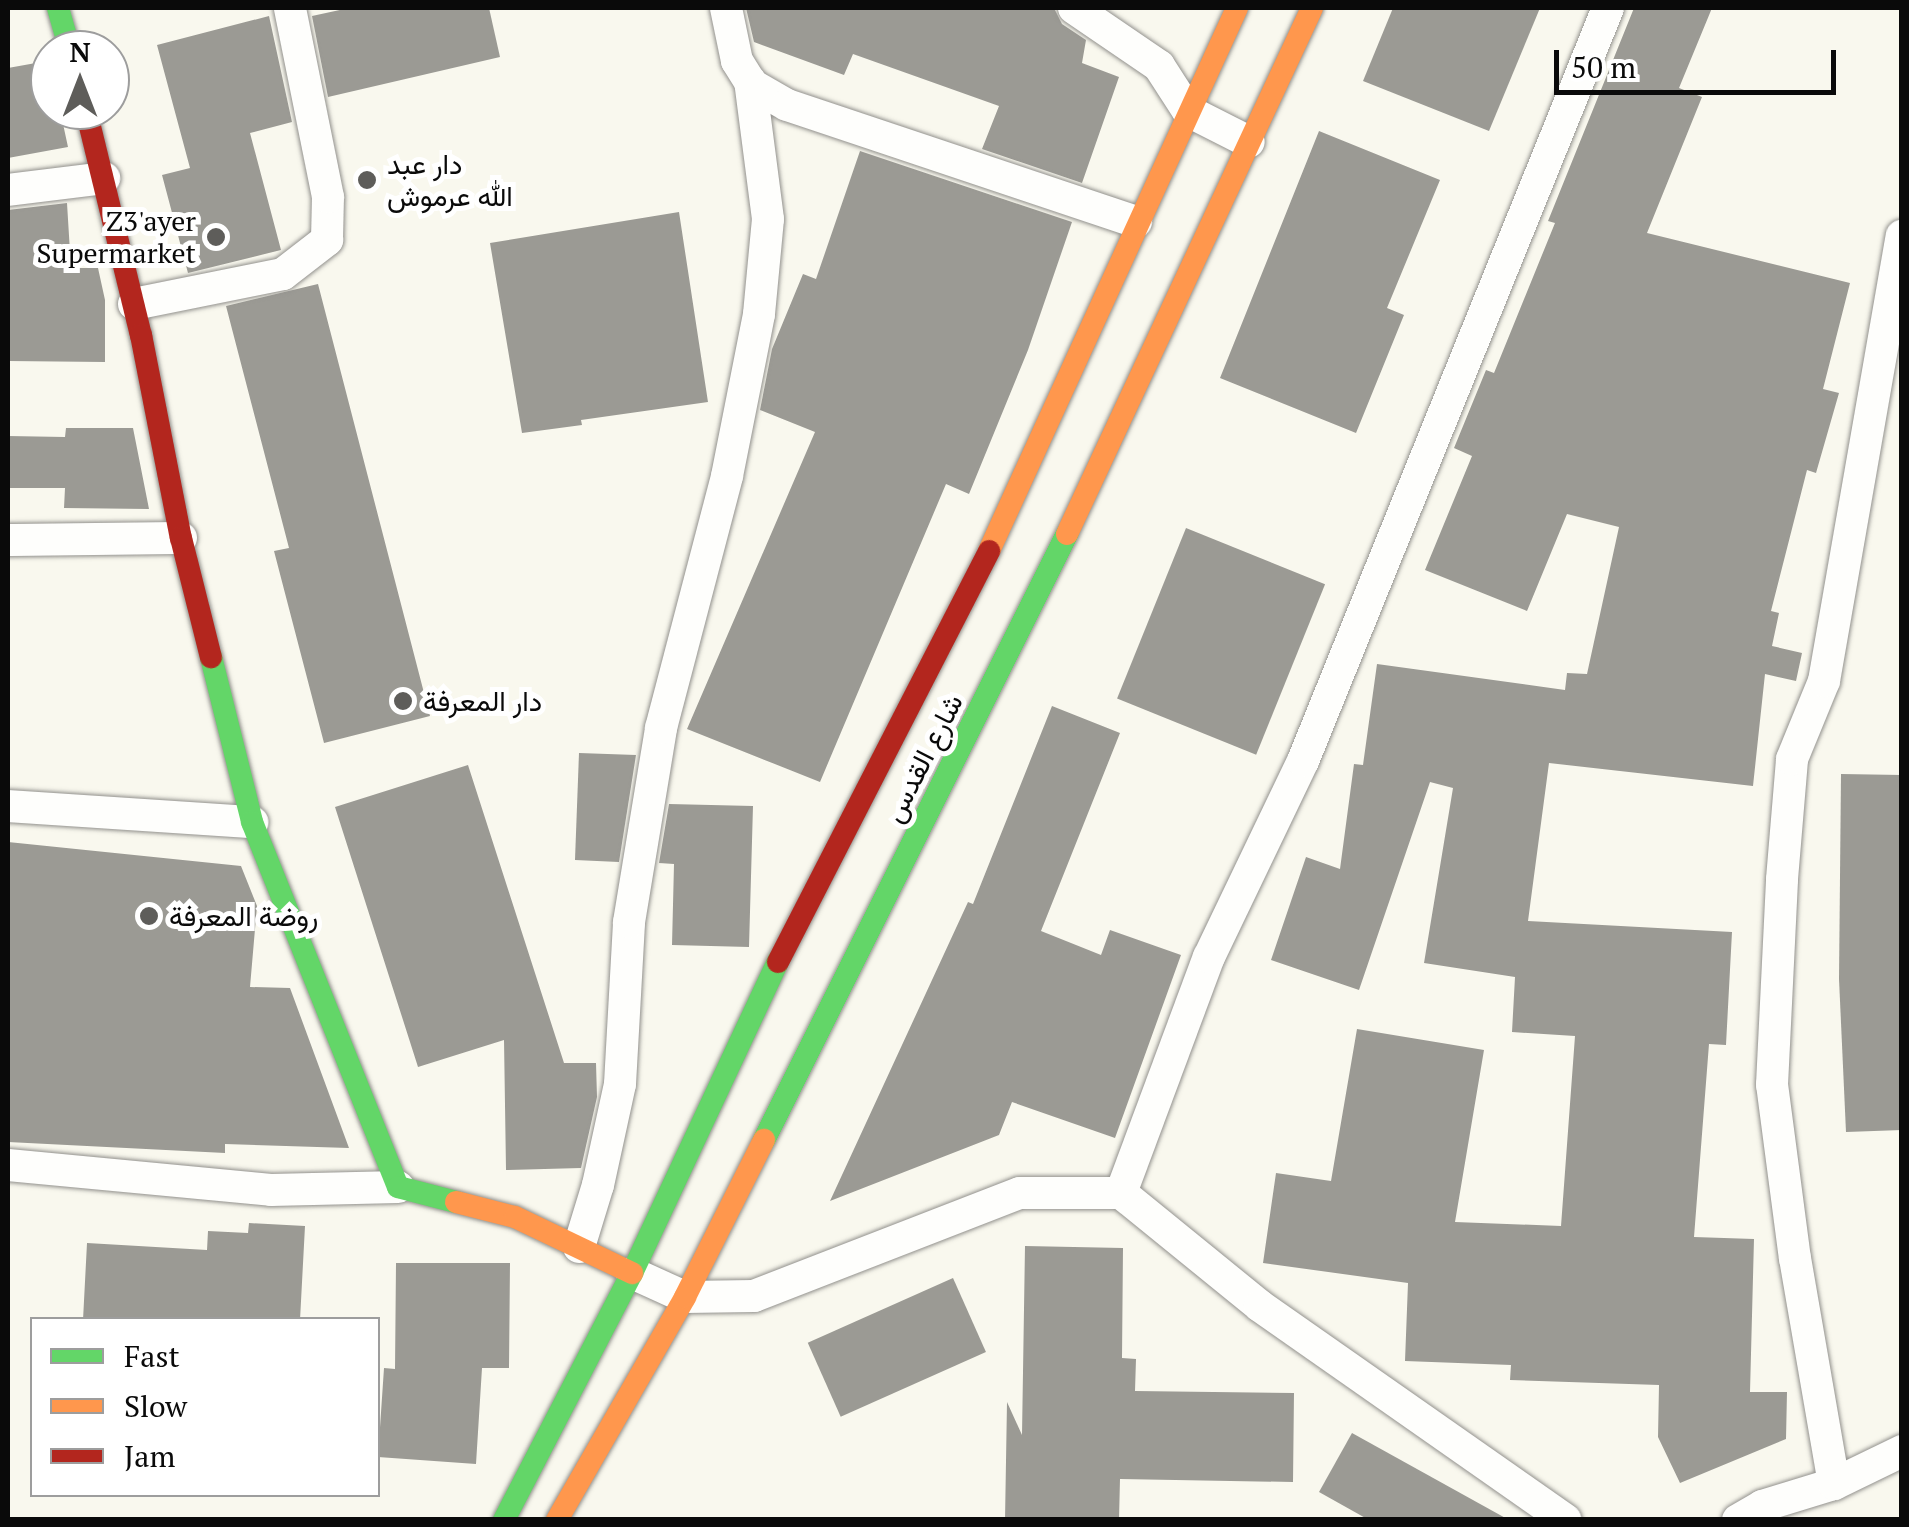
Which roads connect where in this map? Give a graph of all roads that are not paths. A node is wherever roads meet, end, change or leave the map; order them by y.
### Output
1 (290, 8) edge
2 (726, 8) edge
3 (1074, 8) edge
4 (1238, 8) edge
5 (1312, 8) edge
6 (1608, 8) edge
7 (750, 81) junction
8 (1188, 111) junction
9 (91, 130) edge
10 (1249, 142) junction
11 (104, 178) junction
12 (8, 190) edge
13 (1136, 222) junction
14 (1902, 236) edge
15 (134, 304) junction
16 (181, 538) junction
17 (8, 540) edge
18 (8, 806) edge
19 (252, 822) junction
20 (8, 1165) edge
21 (398, 1187) junction
22 (1122, 1193) junction
23 (578, 1247) junction
24 (632, 1272) junction
25 (684, 1298) junction
26 (1902, 1451) edge
27 (1834, 1484) junction
28 (504, 1520) edge
29 (557, 1520) edge
30 (1566, 1520) edge
31 (1738, 1520) edge

1 - 15 street
2 - 7 street
3 - 8 street
4 - 8 main road, شارع القدس
5 - 10 main road, شارع القدس
6 - 22 street
7 - 13 street
7 - 23 street
8 - 10 street
8 - 13 main road, شارع القدس
9 - 11 main road
10 - 25 main road, شارع القدس
11 - 12 street
11 - 15 main road
13 - 24 main road, شارع القدس
14 - 27 street
15 - 16 main road
16 - 17 street
16 - 19 main road
18 - 19 street
19 - 21 main road
20 - 21 street
21 - 23 main road
22 - 25 street
22 - 30 street
23 - 24 main road
24 - 25 street
24 - 28 main road, شارع القدس
25 - 29 main road, شارع القدس
26 - 27 street
27 - 31 street

